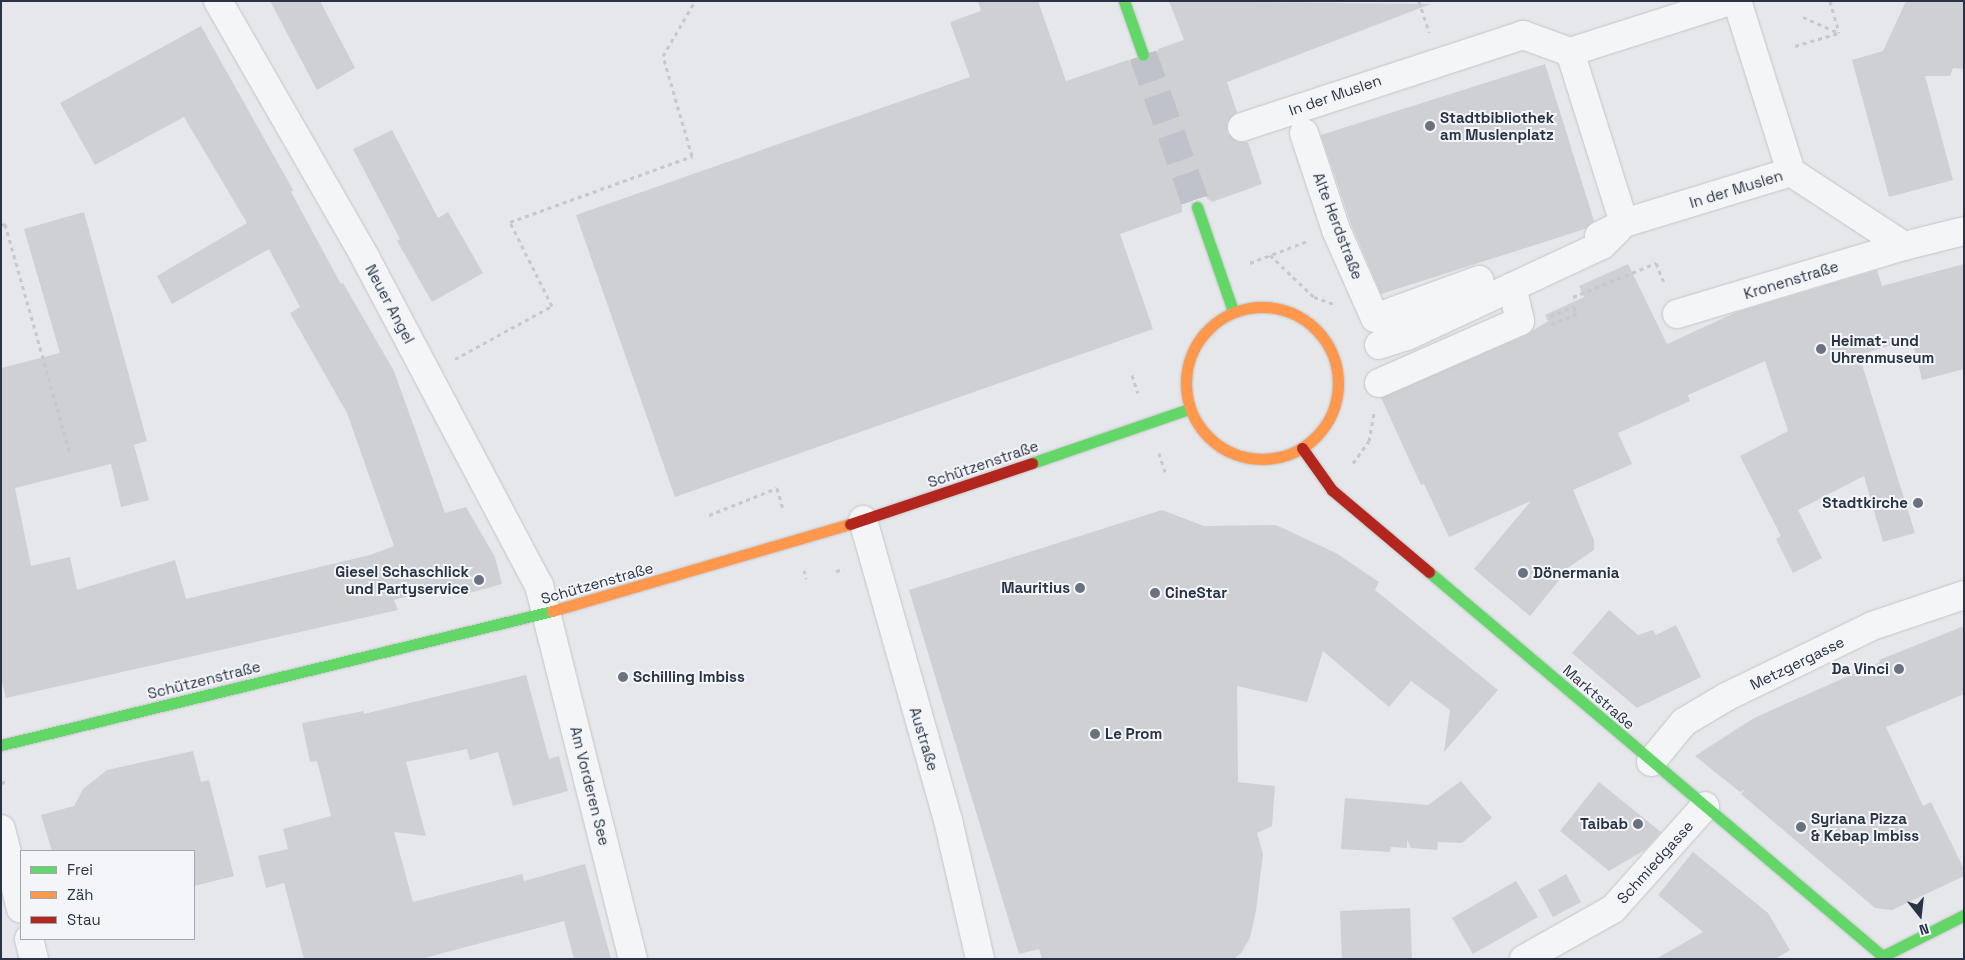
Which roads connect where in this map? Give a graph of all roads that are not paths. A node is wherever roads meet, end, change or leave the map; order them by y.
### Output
1 (218, 1) edge
2 (1124, 1) edge
3 (1730, 1) edge
4 (1737, 1) edge
5 (1570, 52) junction
6 (1143, 54) tunnel mouth
7 (1242, 127) dead end
8 (1304, 133) dead end
9 (1791, 172) junction
10 (1197, 207) tunnel mouth
11 (1624, 223) junction
12 (1964, 231) edge
13 (1599, 236) dead end
14 (1904, 246) junction
15 (1479, 280) dead end
16 (1512, 287) junction
17 (1233, 312) junction
18 (1677, 314) road end
19 (1379, 345) dead end
20 (1379, 383) dead end
21 (1189, 409) junction
22 (1302, 448) junction
23 (862, 520) junction
24 (1964, 595) edge
25 (547, 613) junction
26 (1, 745) edge
27 (1652, 762) junction
28 (1705, 806) junction
29 (1, 829) edge
30 (20, 905) edge
31 (1964, 915) edge
32 (29, 940) edge
33 (1882, 958) edge
34 (34, 959) edge
35 (632, 959) edge
36 (980, 959) edge
37 (1524, 959) edge

1 - 25 street, Neuer Angel
2 - 6 main road
3 - 5 street
4 - 9 street, In der Muslen
5 - 7 street, In der Muslen
5 - 11 street
8 - 15 street, Alte Herdstraße
9 - 11 street, In der Muslen
9 - 14 street
10 - 17 main road
11 - 13 street, In der Muslen
11 - 16 street, In der Muslen
12 - 14 street, Kronenstraße
14 - 18 street, Kronenstraße
16 - 19 street, In der Muslen
16 - 20 street
17 - 21 main road
17 - 22 main road
21 - 22 main road
21 - 23 main road, Schützenstraße
22 - 27 main road, Marktstraße
23 - 25 main road, Schützenstraße
23 - 36 street, Austraße
24 - 27 street, Metzgergasse
25 - 26 main road, Schützenstraße
25 - 35 street, Am Vorderen See
27 - 28 main road, Marktstraße
28 - 33 main road, Marktstraße
28 - 37 street, Schmiedgasse
29 - 30 street
31 - 33 main road
32 - 34 street

